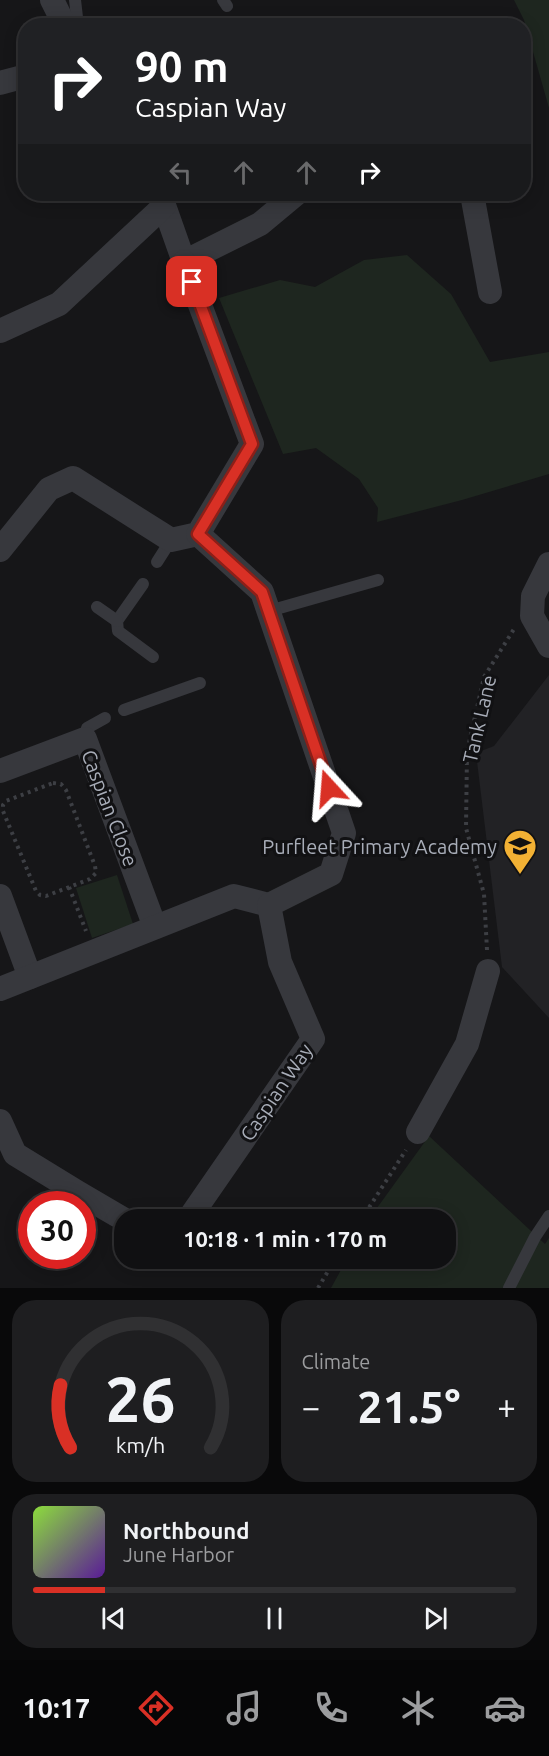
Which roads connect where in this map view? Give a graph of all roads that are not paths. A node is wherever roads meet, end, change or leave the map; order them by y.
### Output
1 (52, 0) edge
2 (75, 0) edge
3 (61, 18) edge
4 (77, 18) edge
5 (18, 78) edge
6 (0, 83) edge
7 (161, 201) edge
8 (162, 201) edge
9 (288, 201) edge
10 (473, 201) edge
11 (184, 262) junction
12 (490, 292) dead end
13 (0, 331) edge
14 (198, 534) junction
15 (171, 540) junction
16 (0, 550) edge
17 (158, 562) dead end
18 (549, 564) edge
19 (378, 580) dead end
20 (143, 584) dead end
21 (97, 607) dead end
22 (269, 611) junction
23 (117, 621) junction
24 (549, 646) edge
25 (153, 657) dead end
26 (200, 683) dead end
27 (124, 710) dead end
28 (105, 718) dead end
29 (85, 740) junction
30 (0, 771) edge
31 (0, 896) edge
32 (269, 905) junction
33 (155, 927) junction
34 (488, 971) road end
35 (30, 977) junction
36 (0, 989) edge
37 (0, 1121) edge
38 (417, 1132) road end
39 (196, 1209) edge
40 (114, 1214) edge
41 (549, 1216) edge
42 (509, 1288) edge

1 - 3 street
2 - 4 lane
5 - 6 street
7 - 13 street
8 - 11 street
9 - 11 street
10 - 12 street
11 - 14 street
14 - 15 street
14 - 22 street
15 - 16 street
15 - 17 lane
18 - 24 street
19 - 22 lane
20 - 23 lane
21 - 23 lane
22 - 32 street
23 - 25 lane
26 - 27 lane
28 - 29 lane
29 - 30 street, Caspian Close
29 - 33 street, Caspian Close
31 - 35 street
32 - 33 street
32 - 39 street, Caspian Way
33 - 35 street
34 - 38 street
35 - 36 street
37 - 40 street
41 - 42 lane

